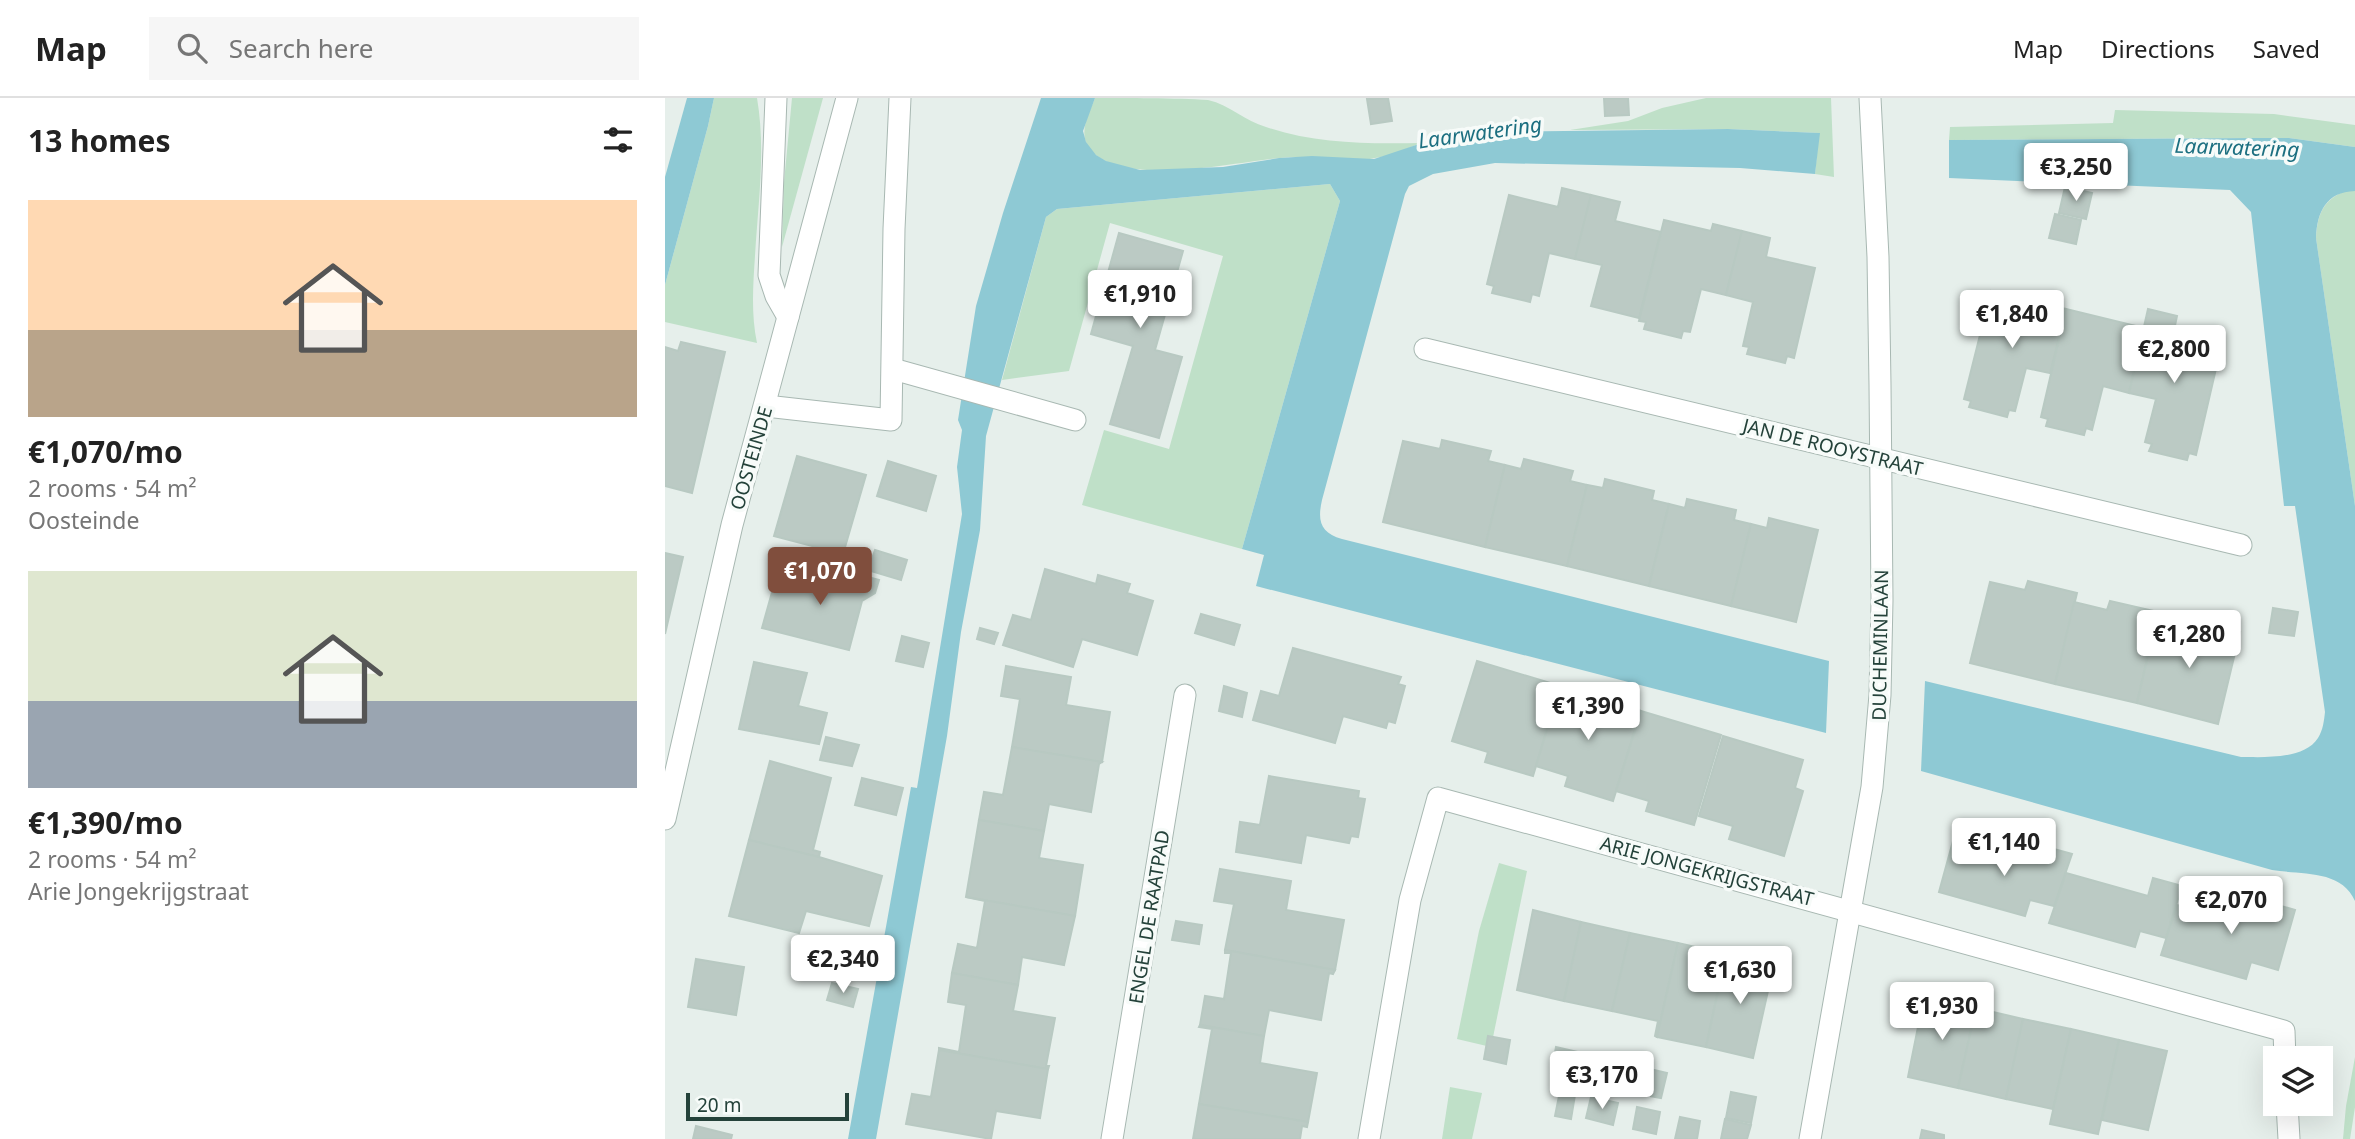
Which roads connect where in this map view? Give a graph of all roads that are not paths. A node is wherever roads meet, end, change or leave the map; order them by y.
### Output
1 (776, 98) edge
2 (847, 98) edge
3 (900, 98) edge
4 (1870, 98) edge
5 (788, 317) junction
6 (1425, 349) dead end
7 (893, 369) junction
8 (766, 406) junction
9 (1076, 420) dead end
10 (1881, 459) junction
11 (2241, 545) dead end
12 (1185, 695) dead end
13 (665, 820) edge
14 (1850, 910) junction
15 (2285, 1046) edge
16 (2288, 1116) edge
17 (1112, 1139) edge
18 (1369, 1139) edge
19 (1810, 1139) edge
20 (2289, 1139) edge

1 - 5 street
2 - 5 street, OOSTEINDE
3 - 7 street
4 - 10 street, DUCHEMINLAAN
5 - 8 street, OOSTEINDE
6 - 10 street, JAN DE ROOYSTRAAT
7 - 8 street
7 - 9 street
8 - 13 street, OOSTEINDE
10 - 11 street, JAN DE ROOYSTRAAT
10 - 14 street, DUCHEMINLAAN
12 - 17 street, ENGEL DE RAATPAD
14 - 15 street, ARIE JONGEKRIJGSTRAAT
14 - 18 street, ARIE JONGEKRIJGSTRAAT
14 - 19 street, DUCHEMINLAAN
16 - 20 street

